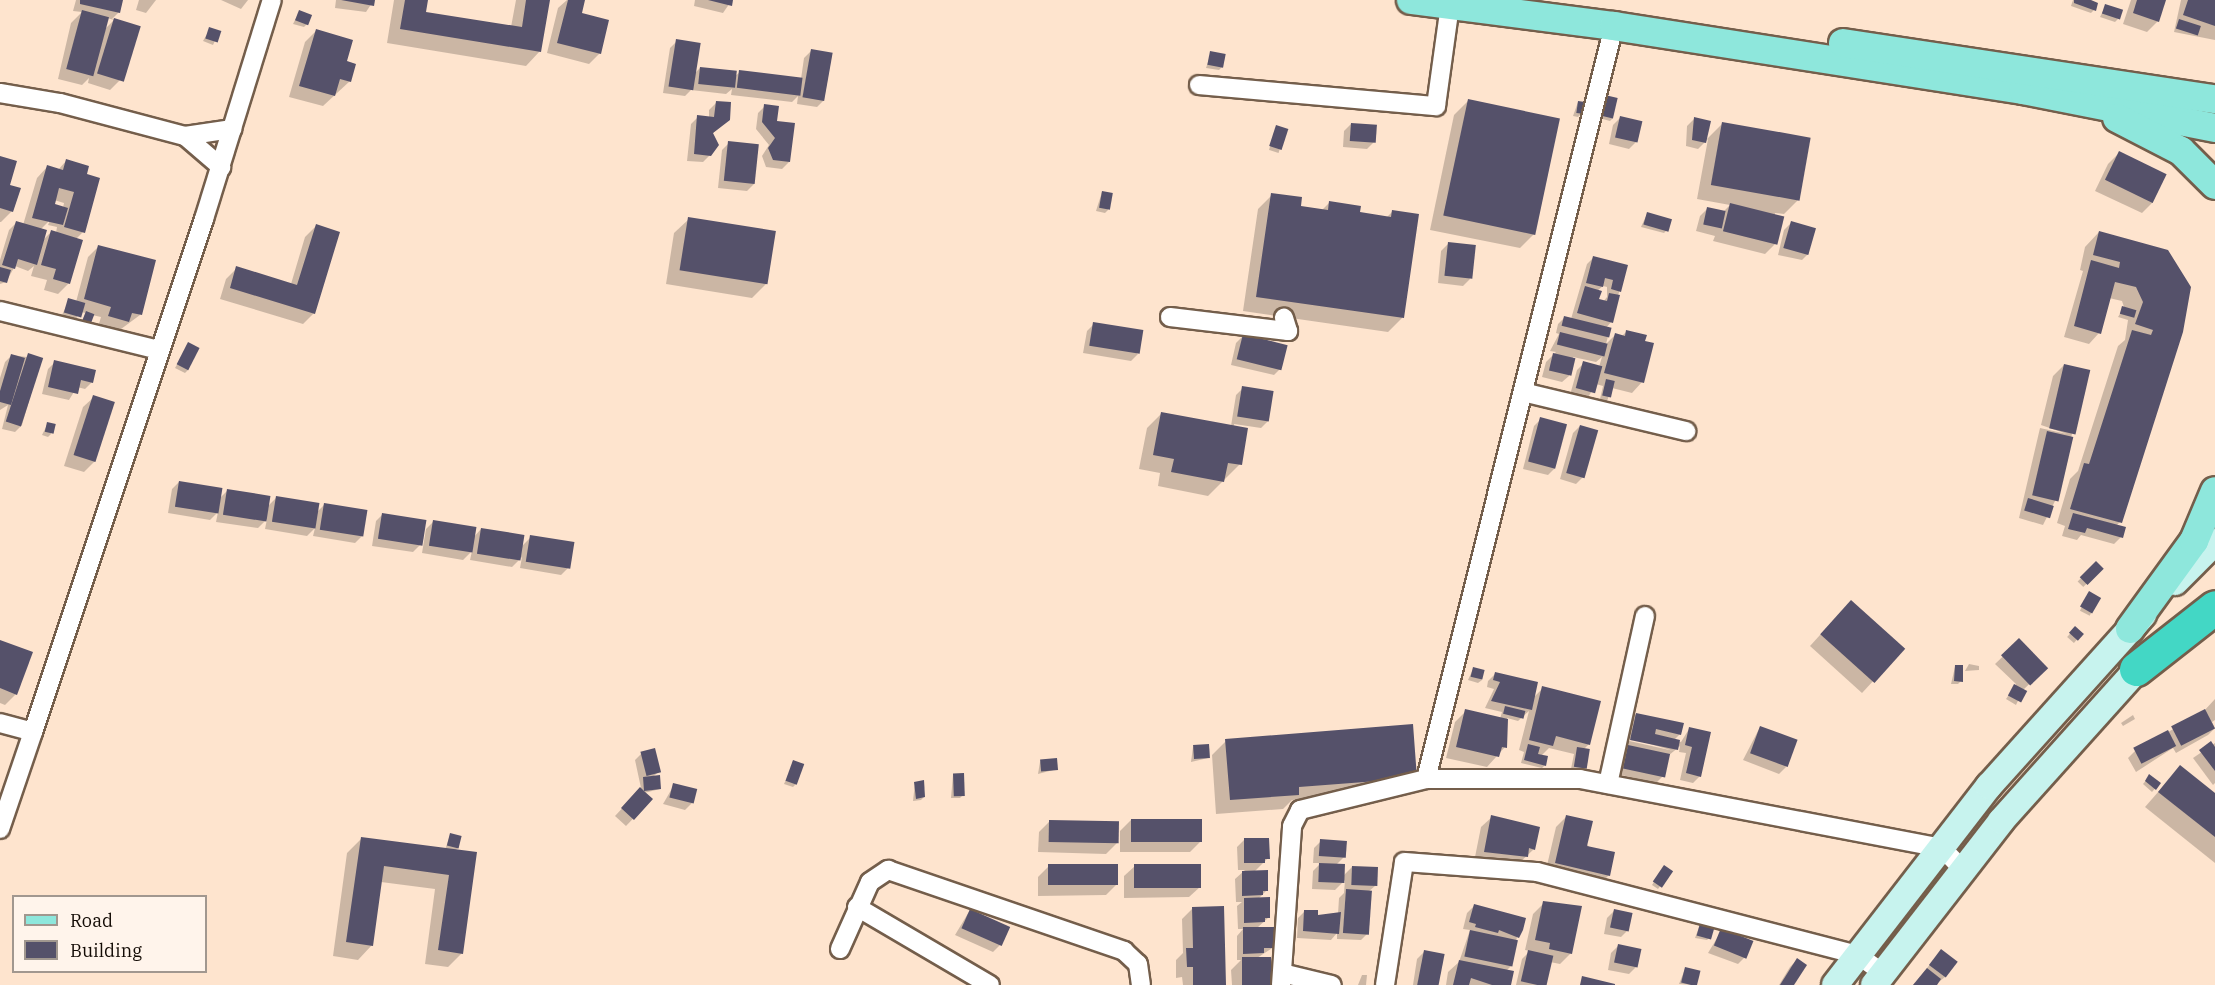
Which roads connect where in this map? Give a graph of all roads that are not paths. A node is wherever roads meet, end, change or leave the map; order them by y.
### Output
1 (272, 0) edge
2 (1411, 0) edge
3 (1559, 0) edge
4 (1450, 5) junction
5 (1614, 26) junction
6 (1200, 85) dead end
7 (0, 93) edge
8 (2050, 95) junction
9 (2215, 99) edge
10 (2215, 128) edge
11 (232, 129) junction
12 (185, 136) junction
13 (220, 167) junction
14 (2215, 185) edge
15 (0, 311) edge
16 (1170, 318) dead end
17 (1284, 318) dead end
18 (159, 350) junction
19 (1523, 392) junction
20 (1686, 431) dead end
21 (2215, 490) edge
22 (2215, 542) edge
23 (2215, 590) edge
24 (2215, 607) edge
25 (1645, 616) dead end
26 (2130, 628) junction
27 (2136, 669) junction
28 (0, 723) edge
29 (33, 732) junction
30 (1426, 779) junction
31 (1608, 784) junction
32 (0, 829) edge
33 (1942, 848) junction
34 (1963, 870) junction
35 (857, 908) junction
36 (840, 949) dead end
37 (1858, 955) junction
38 (1282, 979) edge
39 (1879, 979) edge
40 (990, 985) edge
41 (1141, 985) edge
42 (1332, 985) edge
43 (1385, 985) edge
44 (1835, 985) edge

1 - 11 street
2 - 4 main road
3 - 9 main road
4 - 5 main road
4 - 6 street
5 - 8 main road
5 - 19 street
7 - 12 street
8 - 10 main road
8 - 14 main road
11 - 12 street
11 - 13 street
12 - 13 street
13 - 18 street
15 - 18 street
16 - 17 street
18 - 29 street
19 - 20 street
19 - 30 street
21 - 26 main road
22 - 26 street
23 - 27 street
24 - 27 highway
25 - 31 street
26 - 33 street
27 - 34 street
28 - 29 street
29 - 32 street
30 - 31 street
30 - 38 street
31 - 33 street
33 - 34 street
33 - 37 street
34 - 39 street
35 - 36 street
35 - 40 street
35 - 41 street
37 - 39 street
37 - 43 street
37 - 44 street
38 - 42 street

